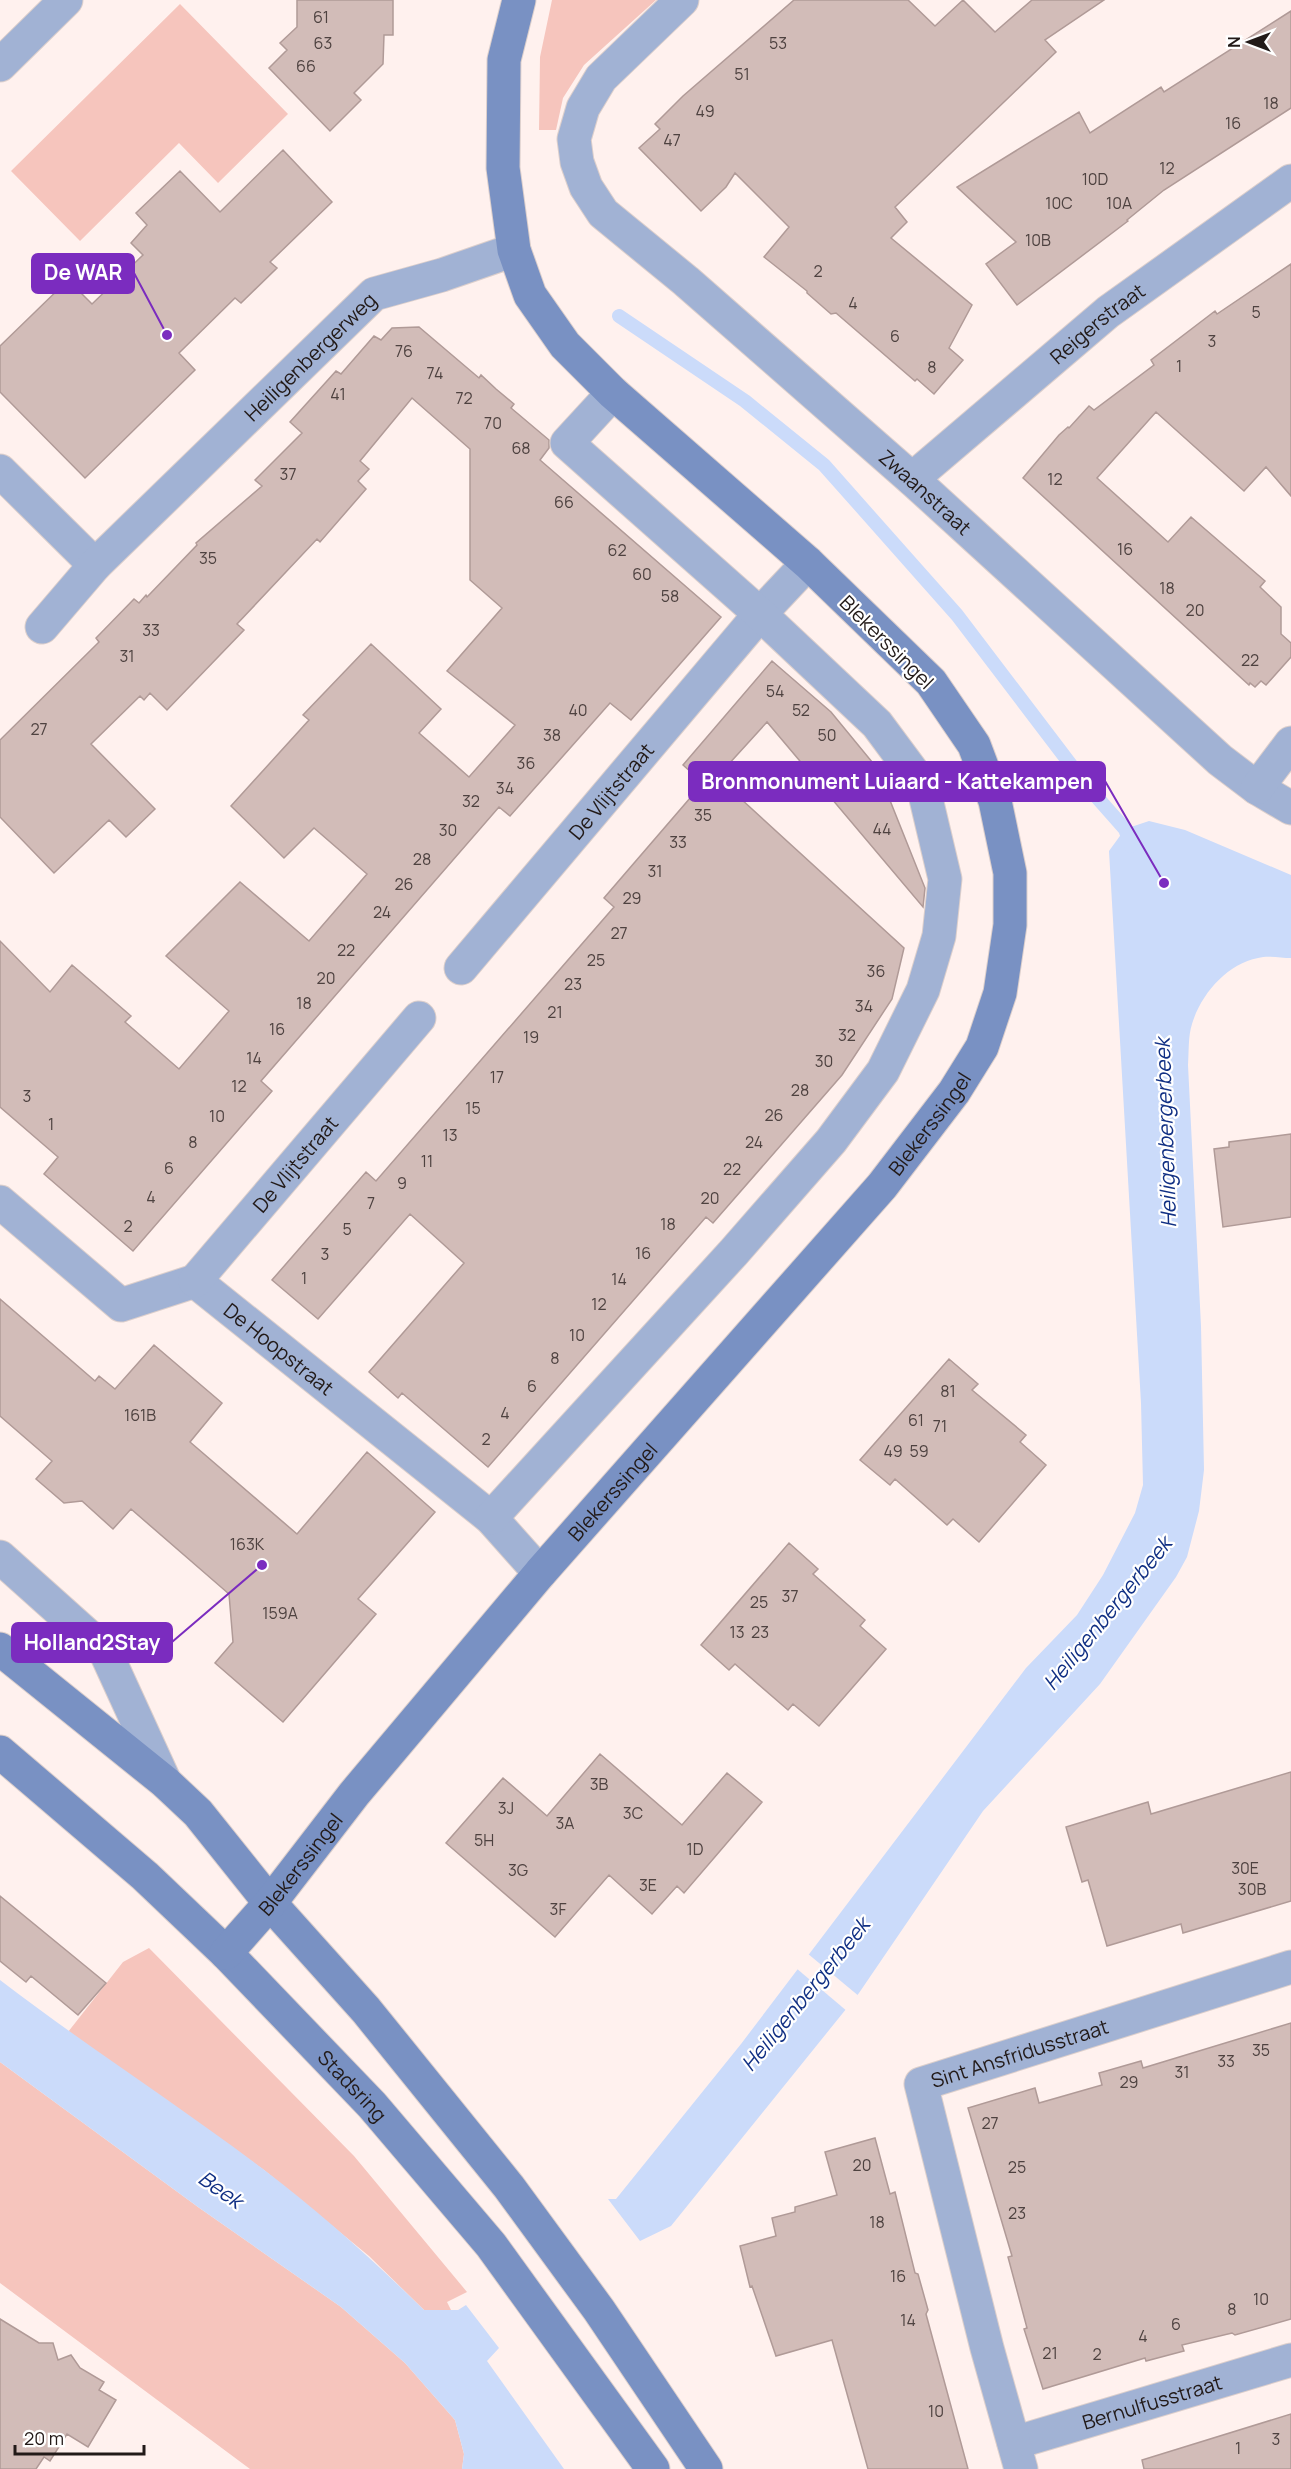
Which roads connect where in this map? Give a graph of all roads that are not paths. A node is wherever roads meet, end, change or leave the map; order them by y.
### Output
1 (66, 0) edge
2 (519, 0) edge
3 (682, 0) edge
4 (0, 65) edge
5 (1291, 181) edge
6 (514, 250) junction
7 (613, 393) junction
8 (0, 471) edge
9 (912, 479) junction
10 (808, 563) junction
11 (95, 565) junction
12 (760, 614) junction
13 (42, 627) dead end
14 (1291, 743) edge
15 (1257, 788) junction
16 (1291, 808) edge
17 (461, 968) dead end
18 (419, 1018) dead end
19 (0, 1202) edge
20 (195, 1281) junction
21 (491, 1518) junction
22 (0, 1557) edge
23 (540, 1573) junction
24 (0, 1649) edge
25 (0, 1752) edge
26 (165, 1782) junction
27 (270, 1903) junction
28 (226, 1953) junction
29 (1291, 1966) edge
30 (1291, 2360) edge
31 (1018, 2456) edge
32 (652, 2469) edge
33 (706, 2469) edge

1 - 4 street
2 - 6 street
3 - 9 street, Zwaanstraat
5 - 9 street, Reigerstraat
6 - 7 street, Blekerssingel
6 - 11 street, Heiligenbergerweg
7 - 10 street, Blekerssingel
7 - 12 street
8 - 11 street
9 - 15 street, Zwaanstraat
10 - 12 street, De Vlijtstraat
10 - 23 street, Blekerssingel
11 - 13 street, Heiligenbergerweg
12 - 17 street, De Vlijtstraat
12 - 21 street
14 - 15 street
15 - 16 street, Zwaanstraat
18 - 20 street, De Vlijtstraat
19 - 20 street
20 - 21 street, De Hoopstraat
21 - 23 street, De Hoopstraat
22 - 26 street
23 - 27 street, Blekerssingel
24 - 26 street
25 - 28 street, Stadsring
26 - 27 street
27 - 28 street, Blekerssingel
27 - 33 street
28 - 32 street, Stadsring
29 - 31 street, Sint Ansfridusstraat
30 - 31 street, Bernulfusstraat

